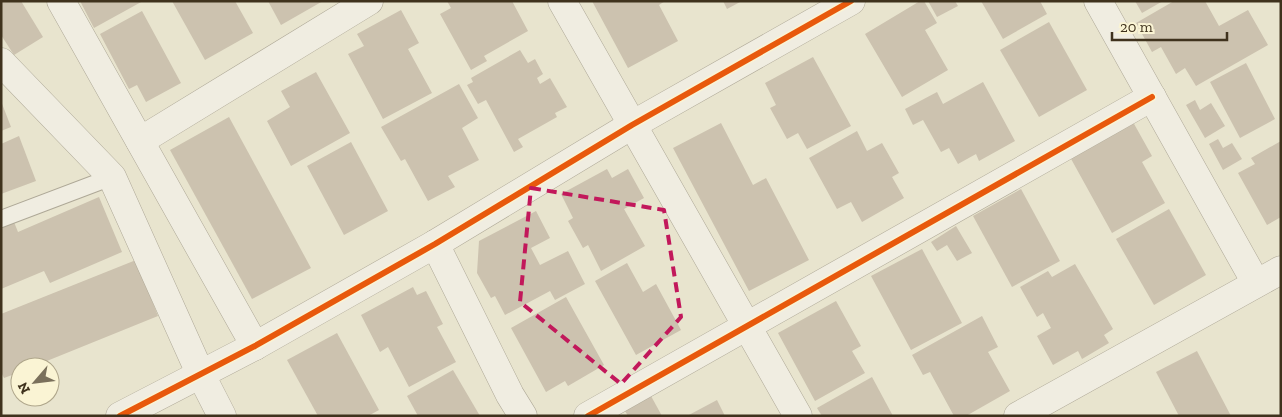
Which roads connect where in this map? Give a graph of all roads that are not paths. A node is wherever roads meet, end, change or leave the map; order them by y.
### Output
1 (61, 1) edge
2 (369, 1) edge
3 (562, 1) edge
4 (850, 1) edge
5 (1098, 1) edge
6 (1, 62) edge
7 (1152, 97) junction
8 (632, 125) junction
9 (140, 141) junction
10 (112, 177) junction
11 (1, 220) edge
12 (435, 244) junction
13 (1281, 270) edge
14 (1256, 283) junction
15 (746, 325) junction
16 (255, 346) junction
17 (200, 374) junction
18 (120, 416) edge
19 (222, 416) edge
20 (522, 416) edge
21 (588, 416) edge
22 (798, 416) edge
23 (1018, 416) edge

1 - 9 street
2 - 9 street
3 - 8 street
4 - 8 street
5 - 7 street
6 - 10 street
7 - 14 street
7 - 15 street
8 - 12 street
8 - 15 street
9 - 16 street
10 - 11 lane
10 - 17 street
12 - 16 street
12 - 20 street
13 - 14 street
14 - 23 street
15 - 21 street
15 - 22 street
16 - 17 street
17 - 18 street
17 - 19 street

